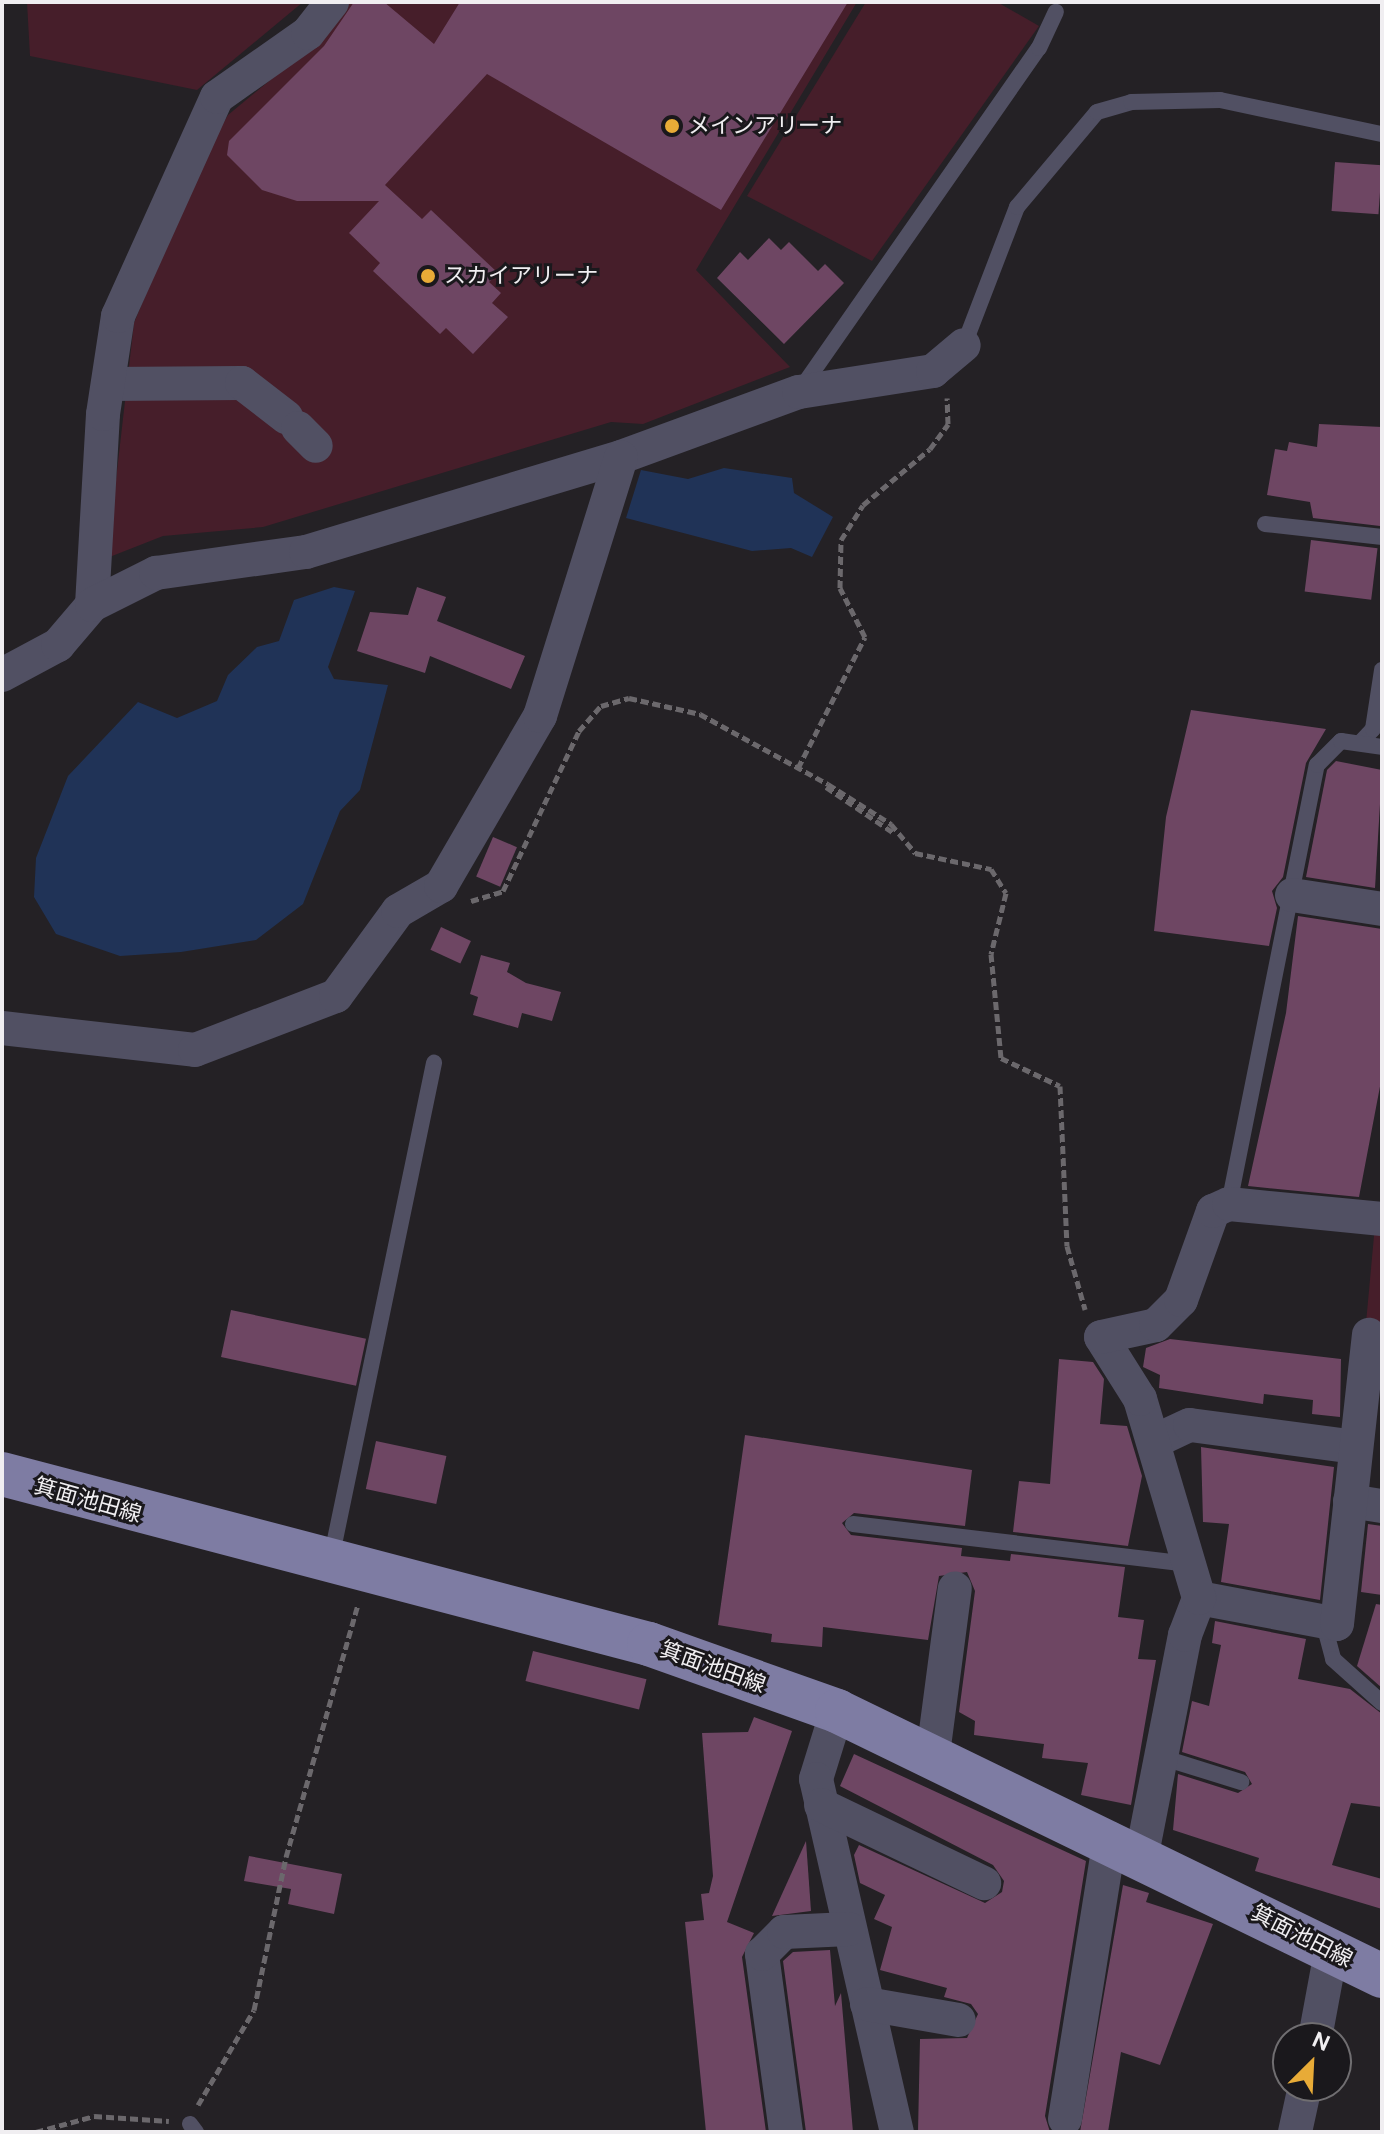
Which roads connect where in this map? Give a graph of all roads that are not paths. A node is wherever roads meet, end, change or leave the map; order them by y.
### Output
1 (332, 2) edge
2 (1056, 12) dead end
3 (1382, 134) edge
4 (964, 345) joint
5 (108, 384) junction
6 (799, 392) junction
7 (300, 430) dead end
8 (621, 457) junction
9 (1265, 524) dead end
10 (1382, 537) edge
11 (92, 605) junction
12 (1382, 670) edge
13 (2, 675) edge
14 (1360, 743) junction
15 (1382, 747) edge
16 (1292, 895) junction
17 (1382, 909) edge
18 (2, 1028) edge
19 (434, 1063) dead end
20 (1229, 1204) junction
21 (1382, 1219) edge
22 (1369, 1335) dead end
23 (1372, 1377) edge
24 (1155, 1441) junction
25 (1355, 1447) junction
26 (2, 1474) edge
27 (1366, 1503) edge
28 (853, 1524) dead end
29 (1192, 1564) junction
30 (349, 1568) junction
31 (955, 1588) dead end
32 (1199, 1598) junction
33 (1323, 1621) junction
34 (1382, 1703) edge
35 (837, 1711) junction
36 (933, 1754) junction
37 (1164, 1758) junction
38 (1241, 1782) dead end
39 (821, 1805) junction
40 (1126, 1846) junction
41 (984, 1883) dead end
42 (849, 1929) junction
43 (1331, 1952) junction
44 (1382, 1976) edge
45 (867, 2004) junction
46 (959, 2020) dead end
47 (1318, 2022) edge
48 (1302, 2102) edge
49 (1065, 2119) dead end
50 (786, 2132) edge
51 (897, 2132) edge
52 (1295, 2132) edge

1 - 5 street
2 - 6 lane
3 - 4 lane
4 - 6 street
5 - 7 street
5 - 11 street
6 - 8 street
8 - 11 street
8 - 18 street
9 - 10 lane
11 - 13 street
12 - 14 lane
14 - 15 lane
14 - 16 lane
16 - 17 street
16 - 20 lane
19 - 30 lane
20 - 21 street
20 - 24 street
22 - 23 street
23 - 25 street
24 - 25 street
24 - 29 street
25 - 27 street
26 - 30 main road, 箕面池田線
27 - 33 street
28 - 29 lane
29 - 32 street
30 - 35 main road, 箕面池田線
31 - 36 street
32 - 33 street
32 - 37 street
33 - 34 lane
35 - 36 main road, 箕面池田線
35 - 39 street
36 - 40 main road, 箕面池田線
37 - 38 lane
37 - 40 street
39 - 41 street
39 - 42 street
40 - 43 main road, 箕面池田線
40 - 49 street
42 - 45 street
42 - 50 street
43 - 44 main road, 箕面池田線
43 - 47 street
45 - 46 street
45 - 51 street
48 - 52 street

